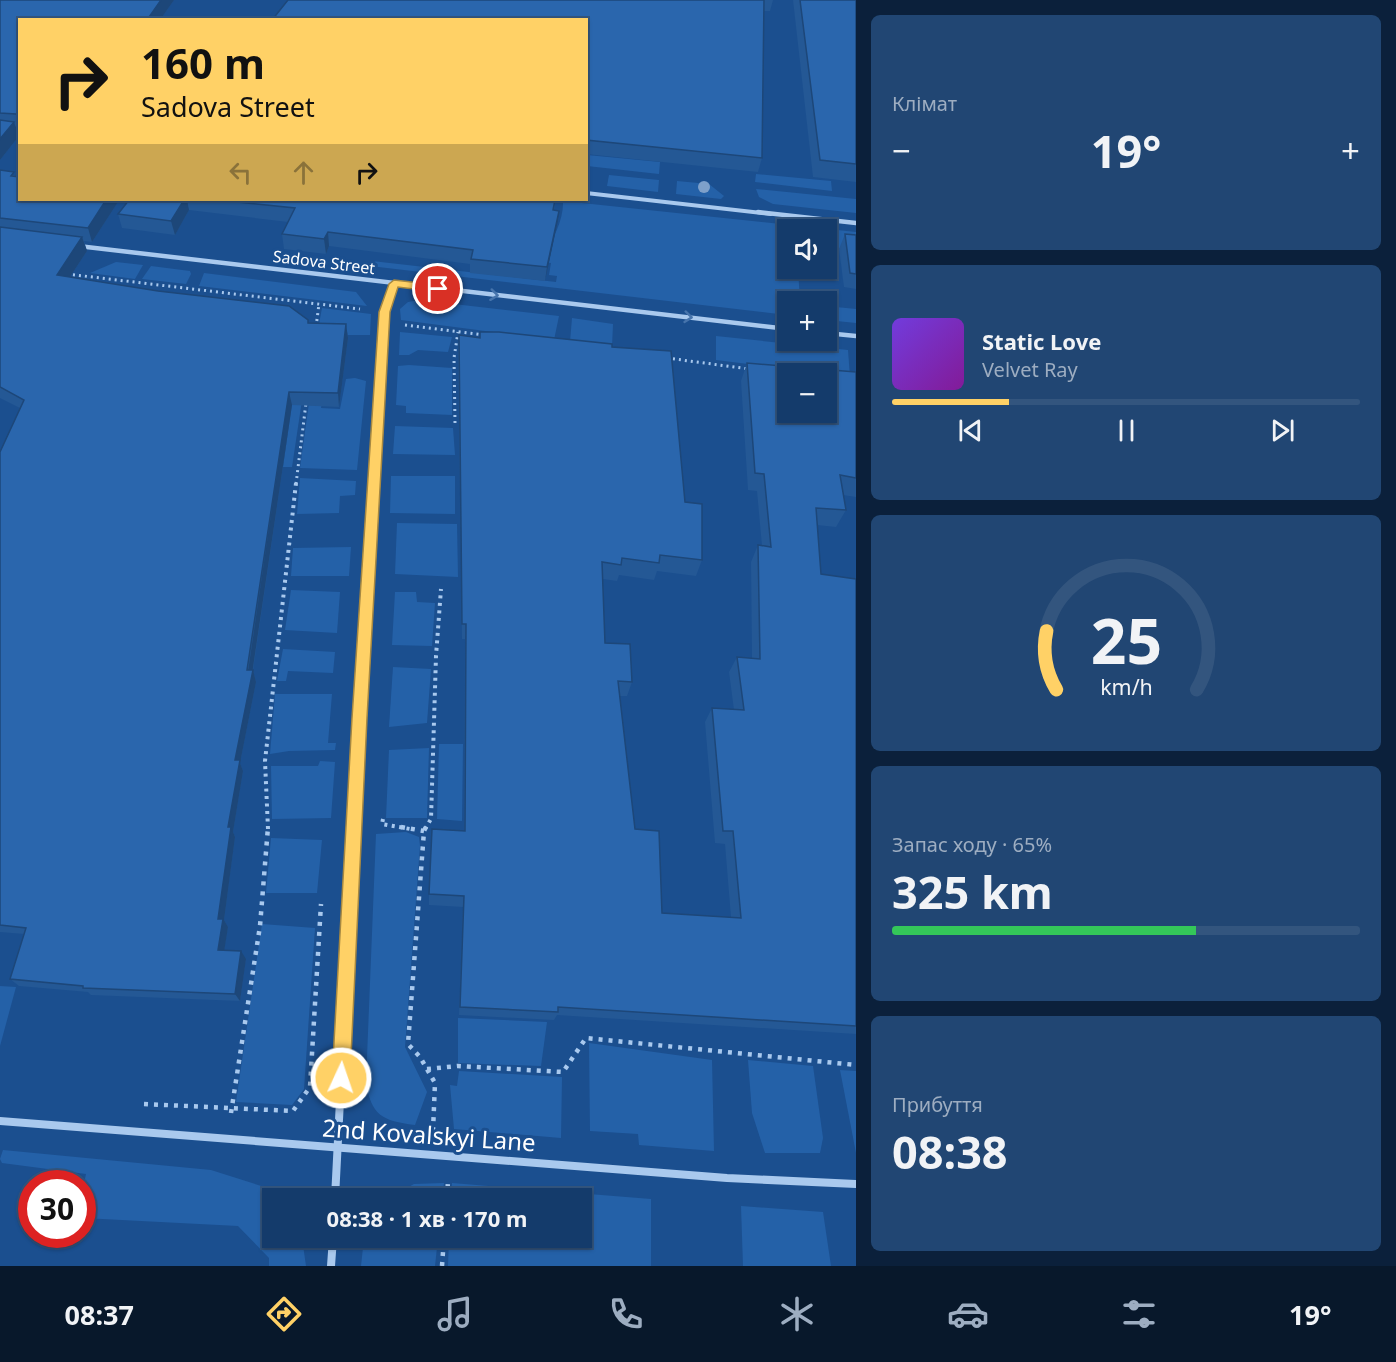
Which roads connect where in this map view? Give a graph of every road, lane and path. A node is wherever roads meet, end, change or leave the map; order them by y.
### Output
1 (588, 193) edge
2 (856, 223) edge
3 (68, 244) edge
4 (394, 284) junction
5 (319, 304) dead end
6 (777, 327) edge
7 (458, 332) dead end
8 (837, 334) edge
9 (856, 336) edge
10 (315, 337) edge
11 (308, 393) edge
12 (455, 423) dead end
13 (441, 589) dead end
14 (322, 901) dead end
15 (856, 1065) edge
16 (427, 1069) junction
17 (142, 1103) dead end
18 (232, 1108) junction
19 (0, 1121) edge
20 (229, 1140) junction
21 (338, 1149) junction
22 (432, 1155) junction
23 (856, 1184) edge
24 (336, 1188) edge
25 (448, 1188) edge
26 (332, 1248) edge
27 (443, 1248) edge
28 (331, 1266) edge
29 (442, 1266) edge

1 - 2 street
3 - 4 street, Sadova Street
4 -> 6 street, Sadova Street
4 - 21 street
5 - 10 path
7 - 12 path
8 - 9 street
11 - 18 path
13 - 16 path
14 - 18 path
15 - 16 path
16 - 22 path
17 - 18 path
18 - 20 path
19 - 20 street, 2nd Kovalskyi Lane
20 - 21 street, 2nd Kovalskyi Lane
21 - 22 street, 2nd Kovalskyi Lane
21 - 24 street
22 - 23 street, 2nd Kovalskyi Lane
22 - 25 path
26 - 28 street
27 - 29 path

